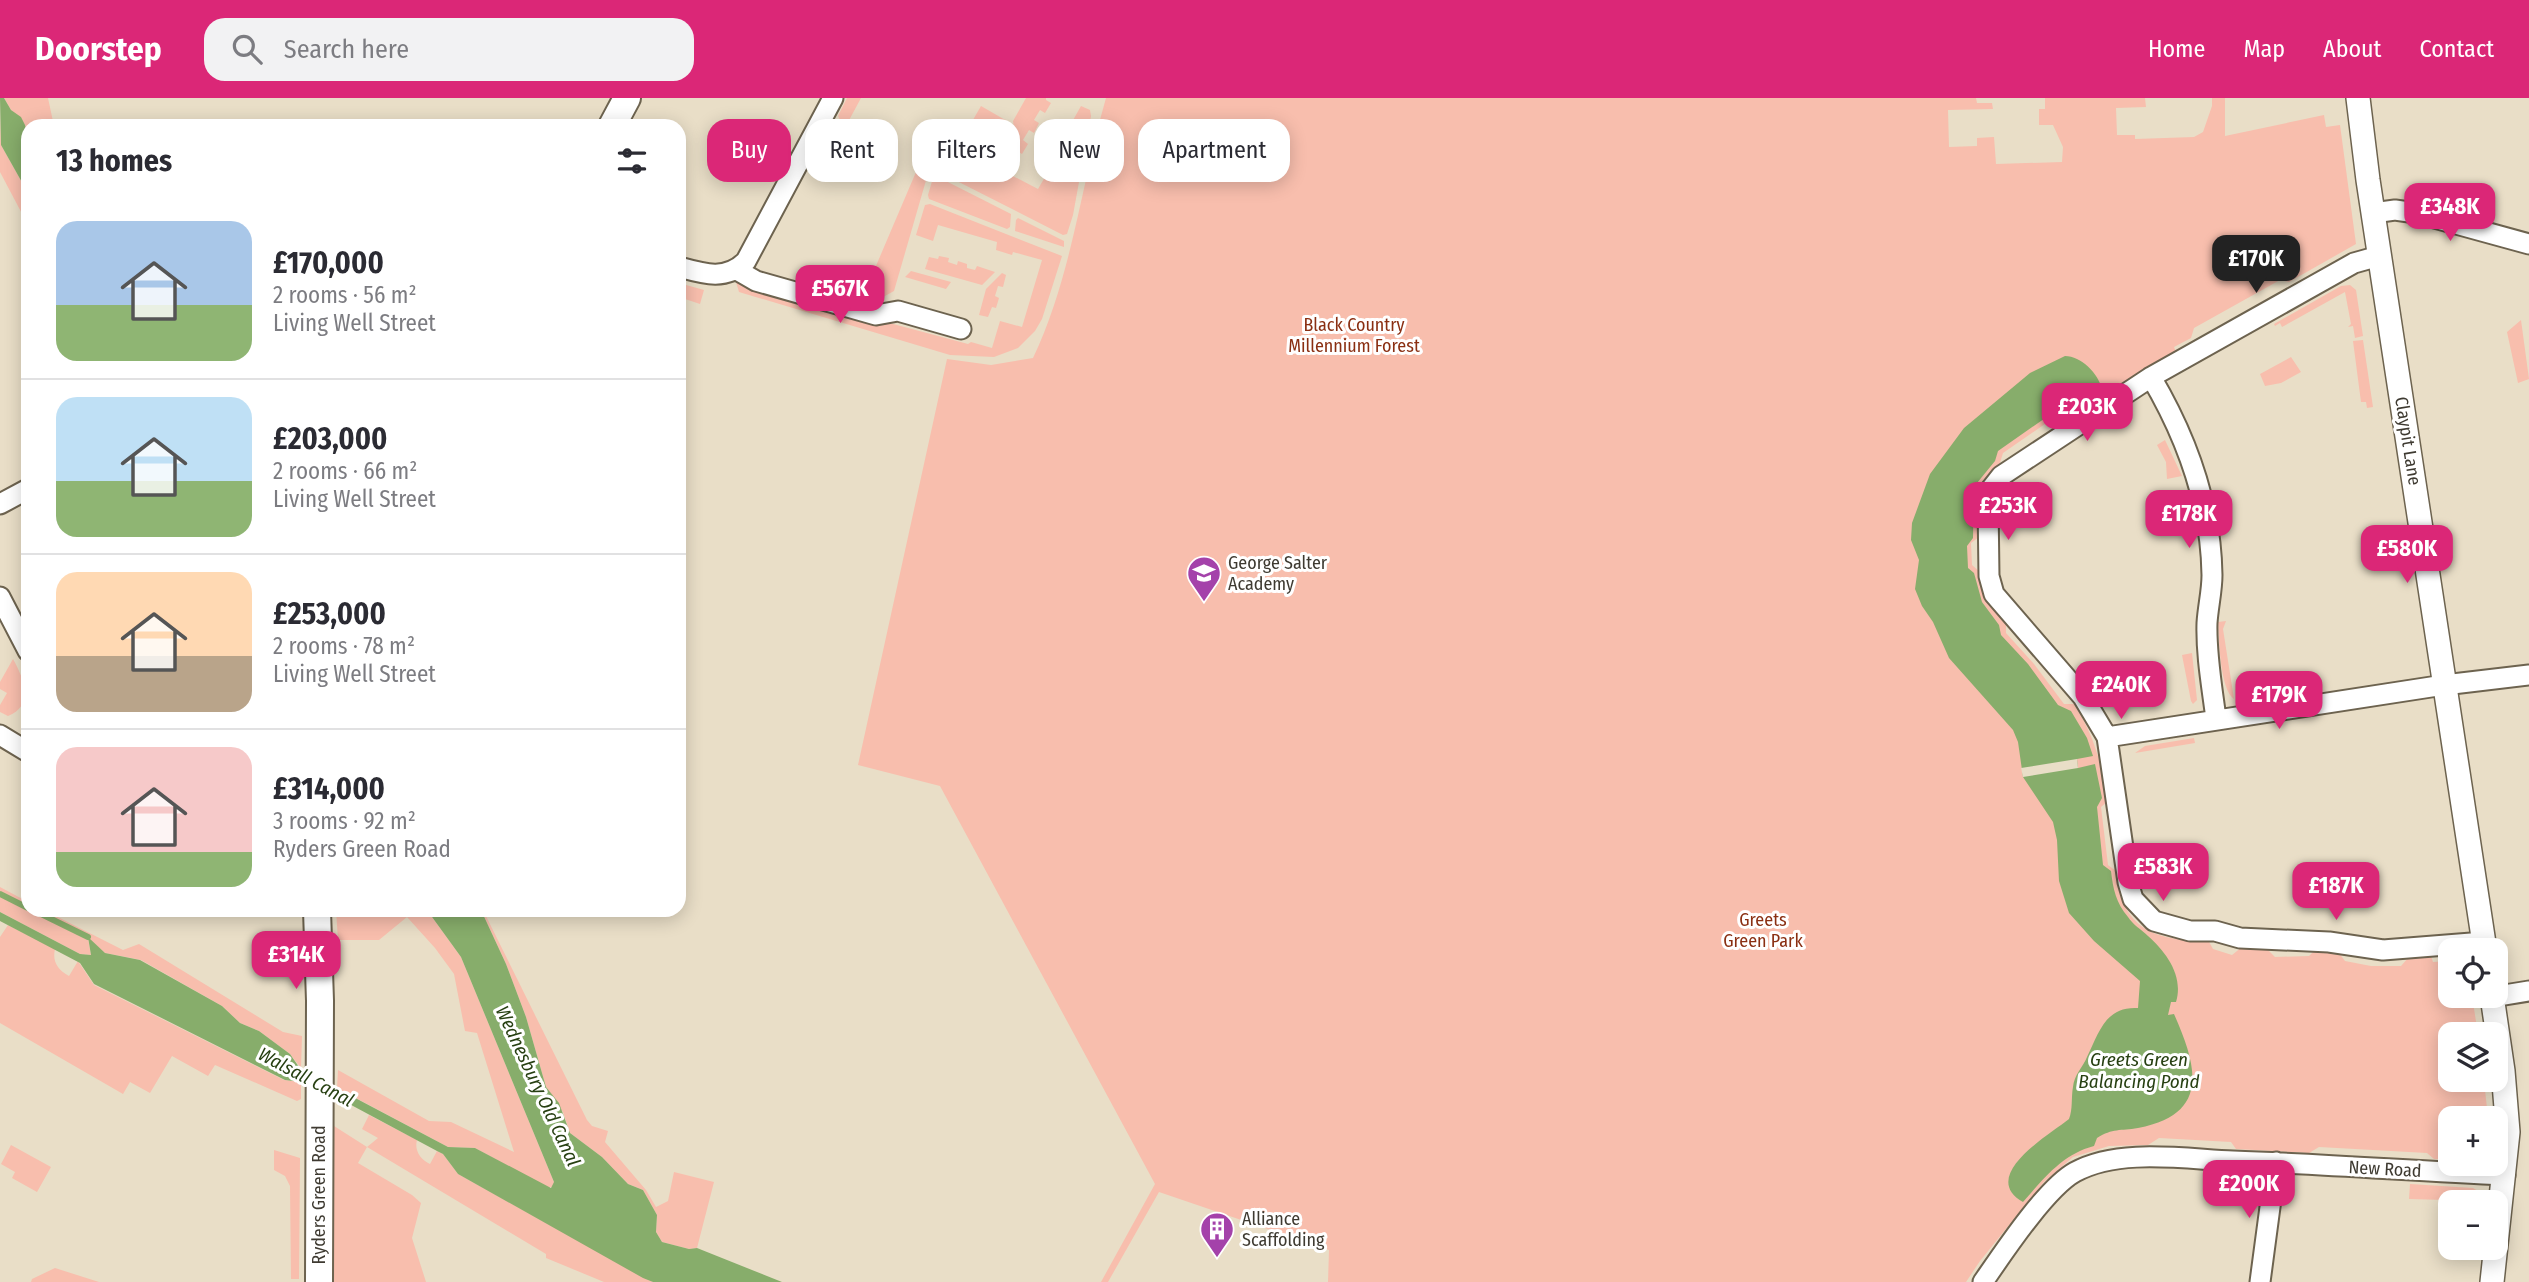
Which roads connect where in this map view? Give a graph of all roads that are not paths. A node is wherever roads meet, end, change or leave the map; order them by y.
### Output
1 (627, 98) edge
2 (833, 98) edge
3 (2358, 98) edge
4 (616, 119) edge
5 (2373, 213) junction
6 (2529, 244) edge
7 (2379, 256) junction
8 (686, 269) edge
9 (737, 270) junction
10 (961, 328) dead end
11 (2151, 377) junction
12 (21, 492) edge
13 (0, 503) edge
14 (0, 597) edge
15 (21, 638) edge
16 (2529, 675) edge
17 (2444, 685) junction
18 (2216, 719) junction
19 (0, 735) edge
20 (2107, 737) junction
21 (21, 747) edge
22 (317, 917) edge
23 (2483, 938) edge
24 (2438, 948) edge
25 (2529, 991) edge
26 (2508, 994) edge
27 (2494, 1008) edge
28 (2507, 1106) edge
29 (2276, 1163) junction
30 (2438, 1171) edge
31 (2505, 1176) edge
32 (319, 1282) edge
33 (1983, 1282) edge
34 (2260, 1282) edge
35 (2492, 1282) edge

1 - 4 main road
2 - 9 street
3 - 5 street, Claypit Lane
5 - 6 street
5 - 7 street, Claypit Lane
7 - 11 street
7 - 17 street, Claypit Lane
8 - 9 street
9 - 10 street
11 - 18 street
11 - 20 street
12 - 13 street
14 - 15 street
16 - 17 street
17 - 18 street
17 - 23 street, Claypit Lane
18 - 20 street
19 - 21 street
20 - 24 street
22 - 32 main road, Ryders Green Road
25 - 26 street
27 - 28 street
29 - 30 street, New Road
29 - 33 street, New Road
29 - 34 street
31 - 35 street

